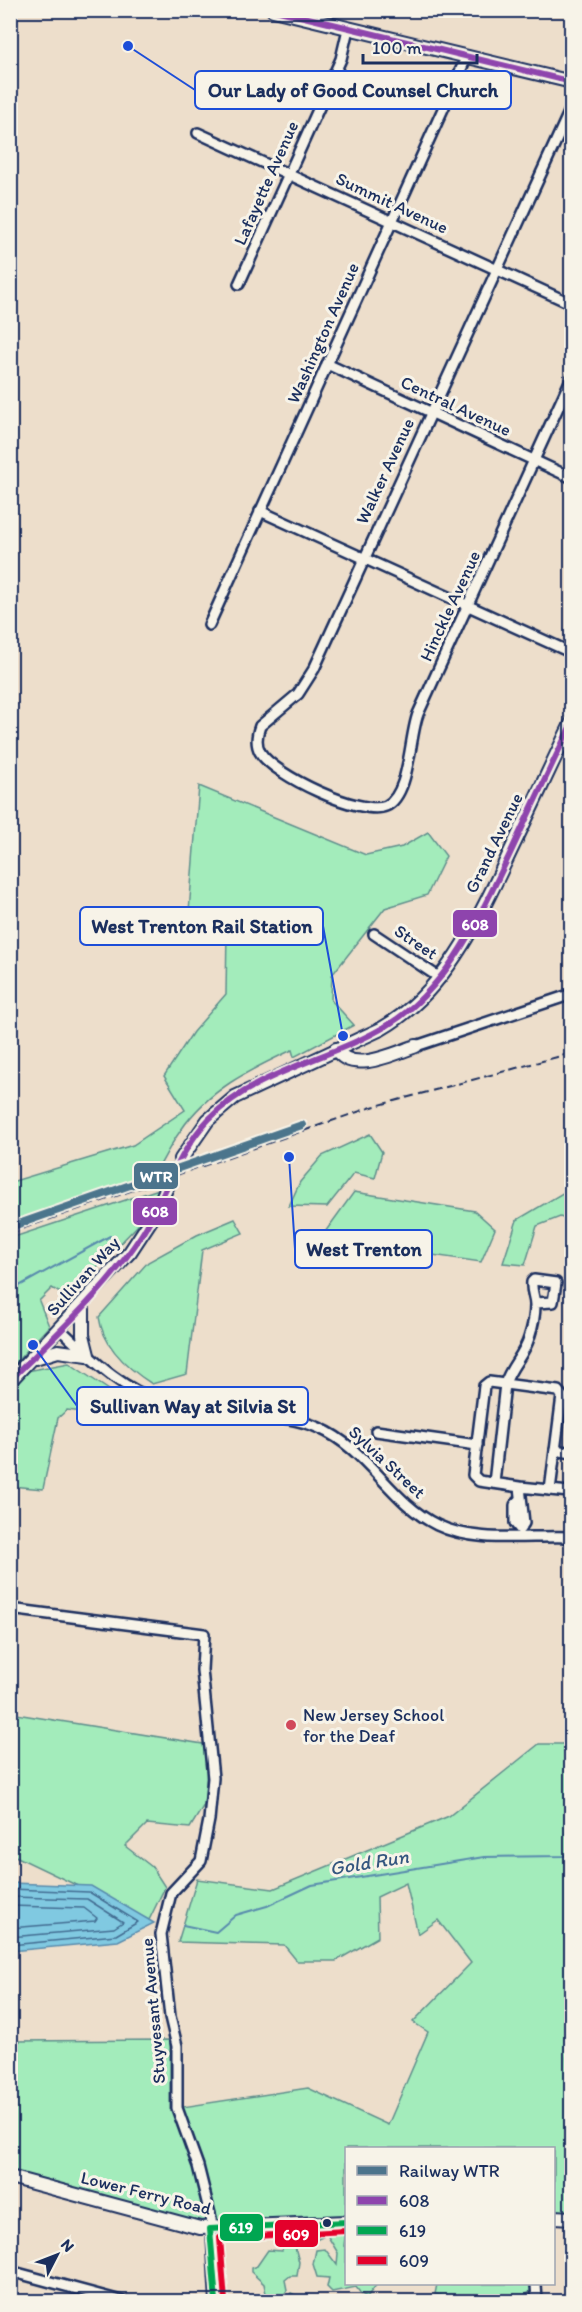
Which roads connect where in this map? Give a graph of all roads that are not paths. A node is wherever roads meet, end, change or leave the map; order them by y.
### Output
1 (273, 10) edge
2 (348, 29) junction
3 (467, 56) junction
4 (572, 82) edge
5 (572, 106) edge
6 (198, 133) dead end
7 (288, 174) junction
8 (392, 221) junction
9 (496, 269) junction
10 (239, 284) dead end
11 (572, 304) edge
12 (327, 364) junction
13 (572, 377) edge
14 (430, 412) junction
15 (534, 461) junction
16 (572, 478) edge
17 (260, 511) junction
18 (363, 558) junction
19 (468, 606) junction
20 (209, 624) dead end
21 (572, 653) edge
22 (572, 722) edge
23 (340, 800) joint
24 (374, 934) dead end
25 (440, 978) junction
26 (572, 994) edge
27 (416, 1046) joint
28 (336, 1049) junction
29 (181, 1159) tunnel mouth
30 (168, 1185) tunnel mouth
31 (535, 1303) dead end
32 (83, 1304) junction
33 (60, 1329) junction
34 (88, 1355) junction
35 (32, 1359) junction
36 (10, 1381) edge
37 (505, 1384) junction
38 (376, 1431) dead end
39 (477, 1445) junction
40 (555, 1450) junction
41 (572, 1453) edge
42 (494, 1483) junction
43 (520, 1487) junction
44 (572, 1487) edge
45 (550, 1490) junction
46 (520, 1532) junction
47 (572, 1537) edge
48 (10, 1609) edge
49 (10, 2177) edge
50 (555, 2217) edge
51 (572, 2218) edge
52 (345, 2223) edge
53 (210, 2229) junction
54 (10, 2271) edge
55 (536, 2285) edge
56 (125, 2301) edge
57 (216, 2301) edge
58 (537, 2301) edge

1 - 2 main road
2 - 3 main road
2 - 7 street, Lafayette Avenue
3 - 4 main road
3 - 8 street, Washington Avenue
5 - 9 street, Walker Avenue
6 - 7 street, Summit Avenue
7 - 8 street, Summit Avenue
7 - 10 street, Lafayette Avenue
8 - 9 street, Summit Avenue
8 - 12 street, Washington Avenue
9 - 11 street, Summit Avenue
9 - 14 street, Walker Avenue
12 - 14 street, Central Avenue
12 - 17 street, Washington Avenue
13 - 15 street, Hinckle Avenue
14 - 15 street, Central Avenue
14 - 18 street, Walker Avenue
15 - 16 street, Central Avenue
15 - 19 street, Hinckle Avenue
17 - 18 street
17 - 20 street, Washington Avenue
18 - 19 street
18 - 23 street, Walker Avenue
19 - 21 street
19 - 23 street, Hinckle Avenue
22 - 25 main road, Grand Avenue
24 - 25 street, Street
25 - 28 main road, Grand Avenue
26 - 27 street
27 - 28 main road
28 - 29 main road, Grand Avenue
30 - 32 main road, Sullivan Way
31 - 37 street
32 - 33 main road, Sullivan Way
32 - 34 main road
33 - 34 street, Sylvia Street
33 - 35 main road, Sullivan Way
34 - 35 main road
34 - 46 street, Sylvia Street
35 - 36 main road, Sullivan Way
37 - 39 street
37 - 40 street
37 - 42 street
38 - 39 street
39 - 42 street
40 - 41 street
40 - 45 street
42 - 43 street
43 - 45 street
43 - 46 street
44 - 45 street
46 - 47 street, Sylvia Street
48 - 53 street, Stuyvesant Avenue
49 - 53 main road, Lower Ferry Road
50 - 51 main road
52 - 53 main road, Lower Ferry Road
53 - 57 street, Stuyvesant Avenue
54 - 56 street
55 - 58 street

